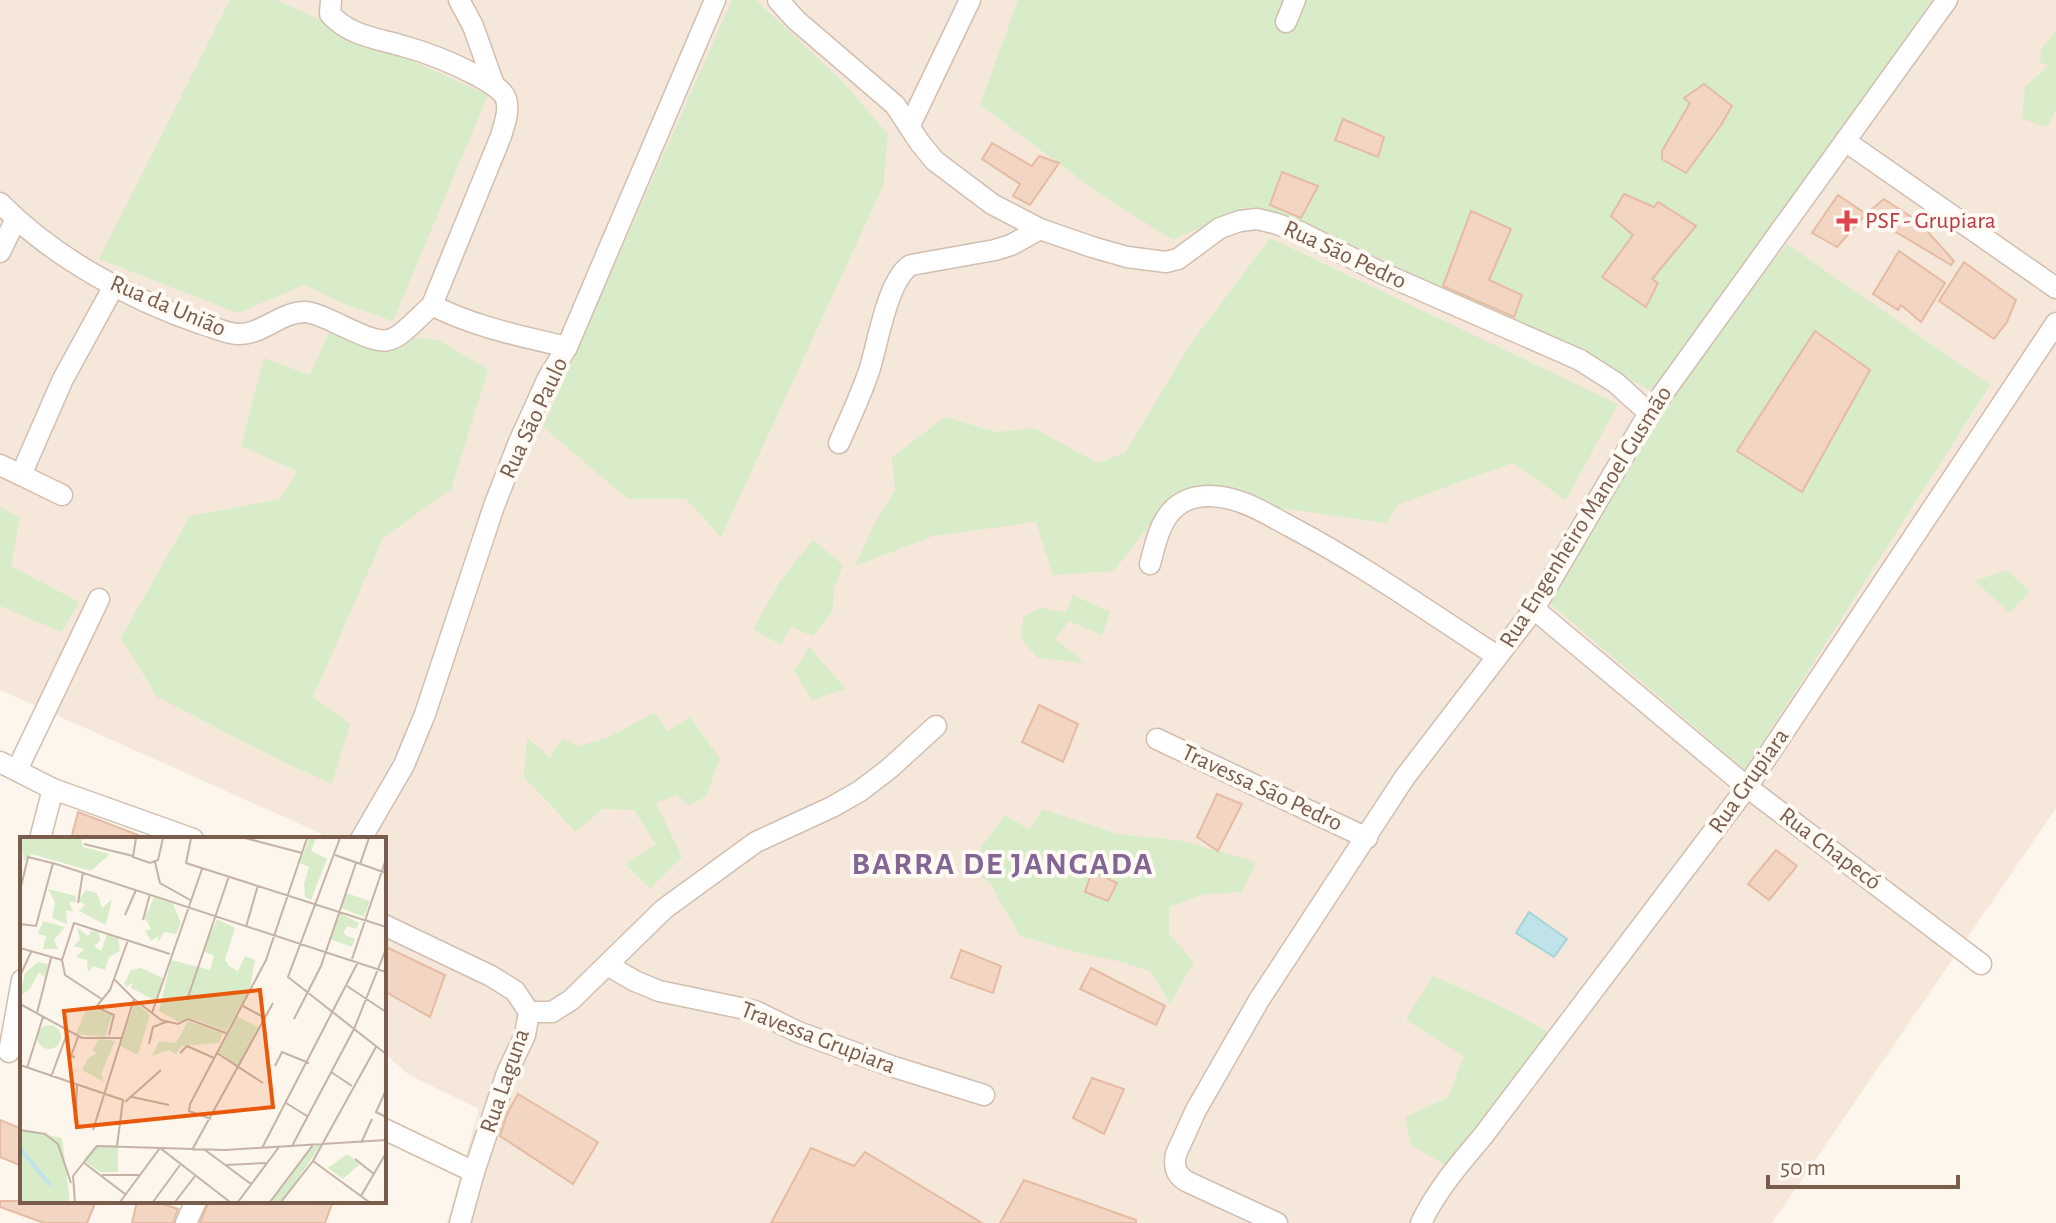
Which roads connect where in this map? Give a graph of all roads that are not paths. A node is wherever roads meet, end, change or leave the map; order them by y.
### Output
1 (331, 0) edge
2 (459, 0) edge
3 (715, 0) edge
4 (778, 0) edge
5 (970, 0) edge
6 (1295, 0) edge
7 (1947, 0) edge
8 (1286, 22) dead end
9 (494, 85) junction
10 (910, 125) junction
11 (1845, 141) junction
12 (0, 203) edge
13 (16, 219) junction
14 (1040, 229) junction
15 (0, 252) edge
16 (114, 286) junction
17 (2056, 288) edge
18 (432, 305) junction
19 (2056, 323) edge
20 (567, 347) junction
21 (2049, 351) edge
22 (1649, 413) junction
23 (839, 443) dead end
24 (0, 465) edge
25 (21, 475) junction
26 (62, 495) dead end
27 (1150, 564) dead end
28 (99, 599) dead end
29 (1534, 609) junction
30 (1497, 656) junction
31 (936, 726) dead end
32 (1157, 739) dead end
33 (8, 766) edge
34 (1747, 787) junction
35 (53, 789) junction
36 (41, 837) edge
37 (187, 837) edge
38 (362, 837) edge
39 (1367, 838) junction
40 (386, 926) edge
41 (1981, 964) dead end
42 (607, 965) junction
43 (20, 991) edge
44 (529, 1012) junction
45 (9, 1052) dead end
46 (984, 1095) dead end
47 (386, 1130) edge
48 (474, 1172) junction
49 (195, 1203) edge
50 (186, 1223) edge
51 (460, 1223) edge
52 (1277, 1223) edge
53 (1421, 1223) edge

1 - 9 street
2 - 9 street, Rua da União
3 - 20 street, Rua São Paulo
4 - 10 street, Rua São Pedro
5 - 10 street
6 - 8 street
7 - 11 street, Rua Engenheiro Manoel Gusmão
9 - 18 street, Rua da União
10 - 14 street, Rua São Pedro
11 - 17 street
11 - 22 street, Rua Engenheiro Manoel Gusmão
12 - 13 street, Rua da União
13 - 15 street
13 - 16 street, Rua da União
14 - 22 street, Rua São Pedro
14 - 23 street
16 - 18 street, Rua da União
16 - 25 street
18 - 20 street
19 - 21 street, Rua Grupiara
20 - 38 street, Rua São Paulo
21 - 34 street, Rua Grupiara
22 - 29 street, Rua Engenheiro Manoel Gusmão
24 - 25 street
25 - 26 street
27 - 30 street
28 - 33 street
29 - 30 street, Rua Engenheiro Manoel Gusmão
29 - 34 street, Rua Chapecó
30 - 39 street, Rua Engenheiro Manoel Gusmão
31 - 42 street
32 - 39 street, Travessa São Pedro
33 - 35 street
34 - 41 street, Rua Chapecó
34 - 53 street, Rua Grupiara
35 - 36 street
35 - 37 street
39 - 52 street, Rua Engenheiro Manoel Gusmão
40 - 44 street, Rua Laguna
42 - 44 street
42 - 46 street, Travessa Grupiara
43 - 45 street
44 - 48 street, Rua Laguna
47 - 48 street
48 - 51 street, Rua Laguna
49 - 50 street

